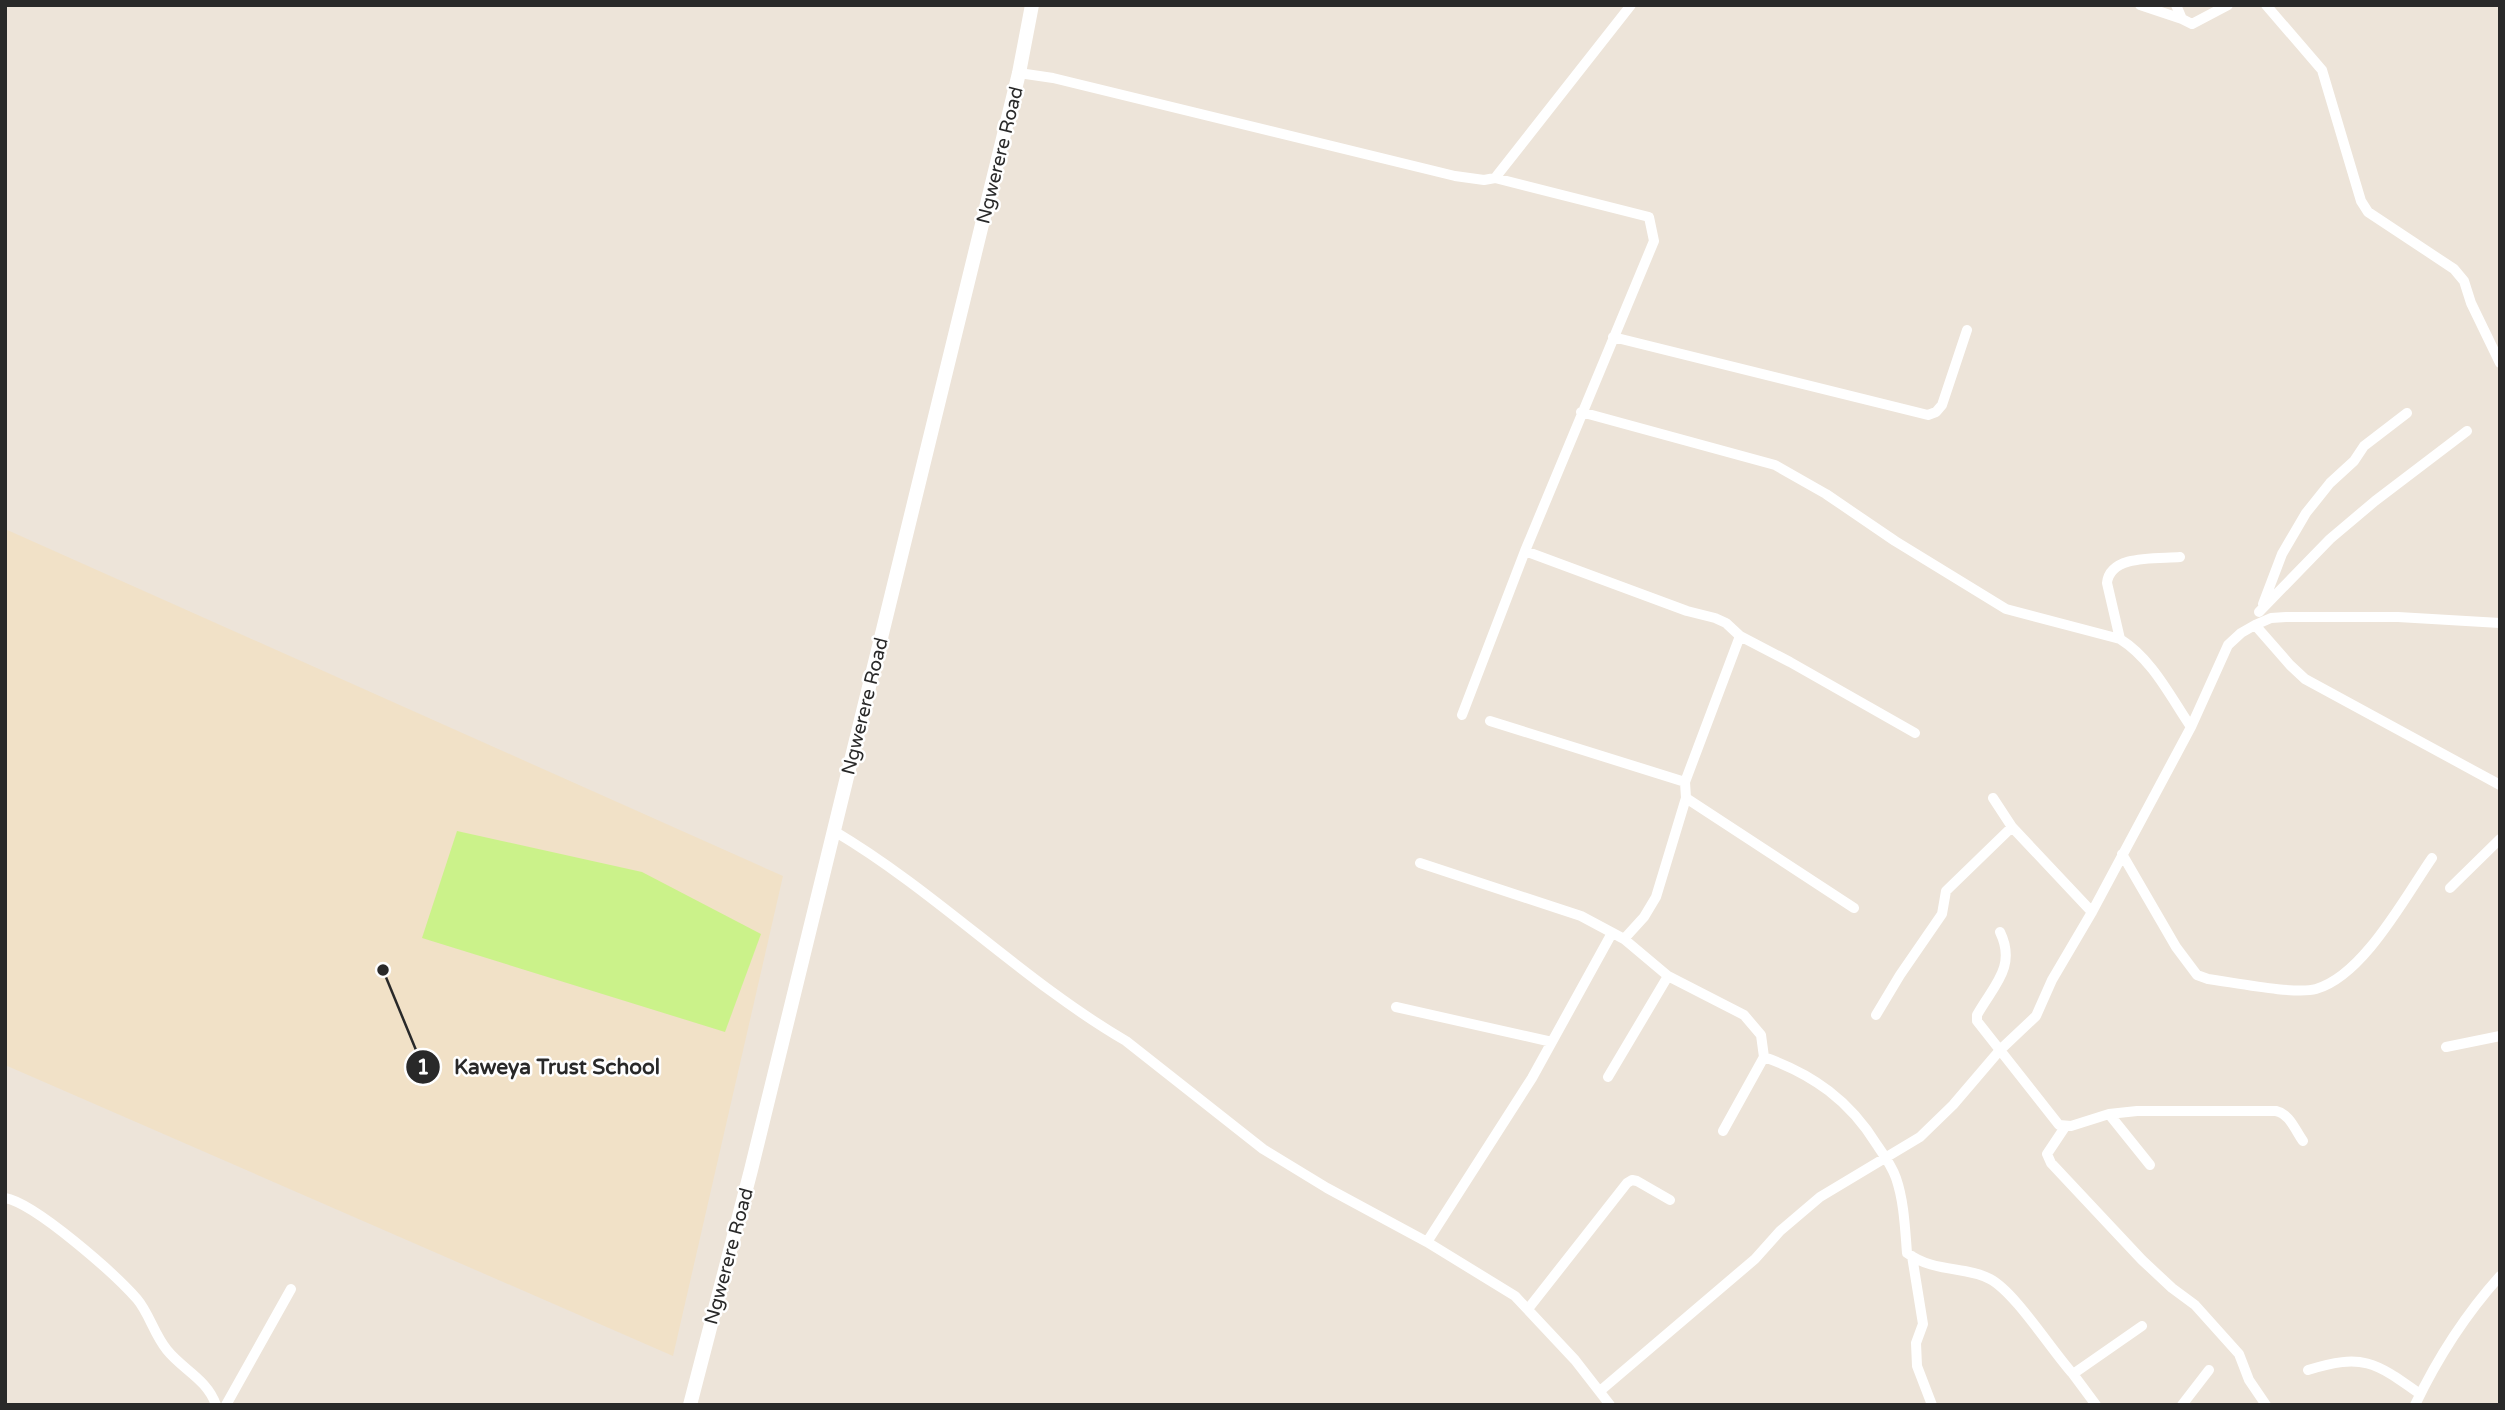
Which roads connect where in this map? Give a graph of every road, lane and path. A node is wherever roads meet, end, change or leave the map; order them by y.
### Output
1 (1032, 5) edge
2 (1631, 5) edge
3 (2140, 5) edge
4 (2176, 5) edge
5 (2228, 5) edge
6 (2266, 5) edge
7 (2182, 19) junction
8 (1019, 73) junction
9 (1494, 178) junction
10 (1967, 330) dead end
11 (1613, 337) junction
12 (2500, 363) edge
13 (1581, 412) junction
14 (2407, 413) dead end
15 (2467, 431) dead end
16 (1525, 551) junction
17 (2180, 557) dead end
18 (2259, 612) junction
19 (2500, 622) edge
20 (2255, 625) junction
21 (1740, 636) junction
22 (2120, 639) junction
23 (1462, 715) dead end
24 (1490, 721) dead end
25 (2191, 727) junction
26 (1914, 733) dead end
27 (1685, 782) junction
28 (2500, 785) edge
29 (1686, 798) junction
30 (1993, 798) dead end
31 (2012, 827) junction
32 (834, 831) junction
33 (2500, 839) edge
34 (2122, 854) junction
35 (2432, 858) dead end
36 (1420, 863) dead end
37 (2450, 888) dead end
38 (1854, 908) dead end
39 (2092, 912) junction
40 (2000, 932) dead end
41 (1612, 933) junction
42 (1624, 939) junction
43 (1668, 976) junction
44 (1396, 1007) dead end
45 (1877, 1015) dead end
46 (2500, 1036) edge
47 (1552, 1042) junction
48 (2446, 1047) dead end
49 (2000, 1050) junction
50 (1764, 1057) junction
51 (1608, 1077) dead end
52 (2109, 1114) junction
53 (2065, 1127) junction
54 (1723, 1131) dead end
55 (2303, 1141) dead end
56 (1885, 1156) junction
57 (2150, 1165) dead end
58 (5, 1198) edge
59 (1670, 1200) dead end
60 (1427, 1242) junction
61 (1912, 1256) junction
62 (2500, 1276) edge
63 (291, 1289) dead end
64 (1528, 1309) junction
65 (2142, 1326) dead end
66 (2209, 1370) dead end
67 (2308, 1370) dead end
68 (2073, 1374) junction
69 (1600, 1391) junction
70 (2420, 1394) junction
71 (216, 1405) edge
72 (226, 1405) edge
73 (690, 1405) edge
74 (1610, 1405) edge
75 (1932, 1405) edge
76 (2096, 1405) edge
77 (2182, 1405) edge
78 (2266, 1405) edge
79 (2415, 1405) edge

1 - 8 main road, Ngwerere Road
2 - 9 street
3 - 7 street
4 - 7 street
5 - 7 street
6 - 12 street
8 - 9 street
8 - 32 main road, Ngwerere Road
9 - 11 street
10 - 11 street
11 - 13 street
13 - 16 street
13 - 22 street
14 - 18 street
15 - 18 street
16 - 21 street
16 - 23 street
17 - 22 street
18 - 20 street
19 - 20 street
20 - 25 street
20 - 28 street
21 - 26 street
21 - 27 street
22 - 25 street
24 - 27 street
25 - 34 street
27 - 29 street
29 - 38 street
29 - 42 street
30 - 31 street
31 - 39 street
31 - 45 street
32 - 60 street
32 - 73 main road, Ngwerere Road
33 - 37 street
34 - 35 street
34 - 39 street
36 - 41 street
39 - 49 street
40 - 49 street
41 - 42 street
41 - 47 street
42 - 43 street
43 - 50 street
43 - 51 street
44 - 47 street
46 - 48 street
47 - 60 street
49 - 53 street
49 - 56 street
50 - 54 street
50 - 56 street
52 - 53 street
52 - 55 street
52 - 57 street
53 - 78 street
56 - 61 street
56 - 69 street
58 - 71 street
59 - 64 street
60 - 64 street
61 - 68 street
61 - 75 street
62 - 70 street
63 - 72 street
64 - 69 street
65 - 68 street
66 - 77 street
67 - 70 street
68 - 76 street
69 - 74 street
70 - 79 street

